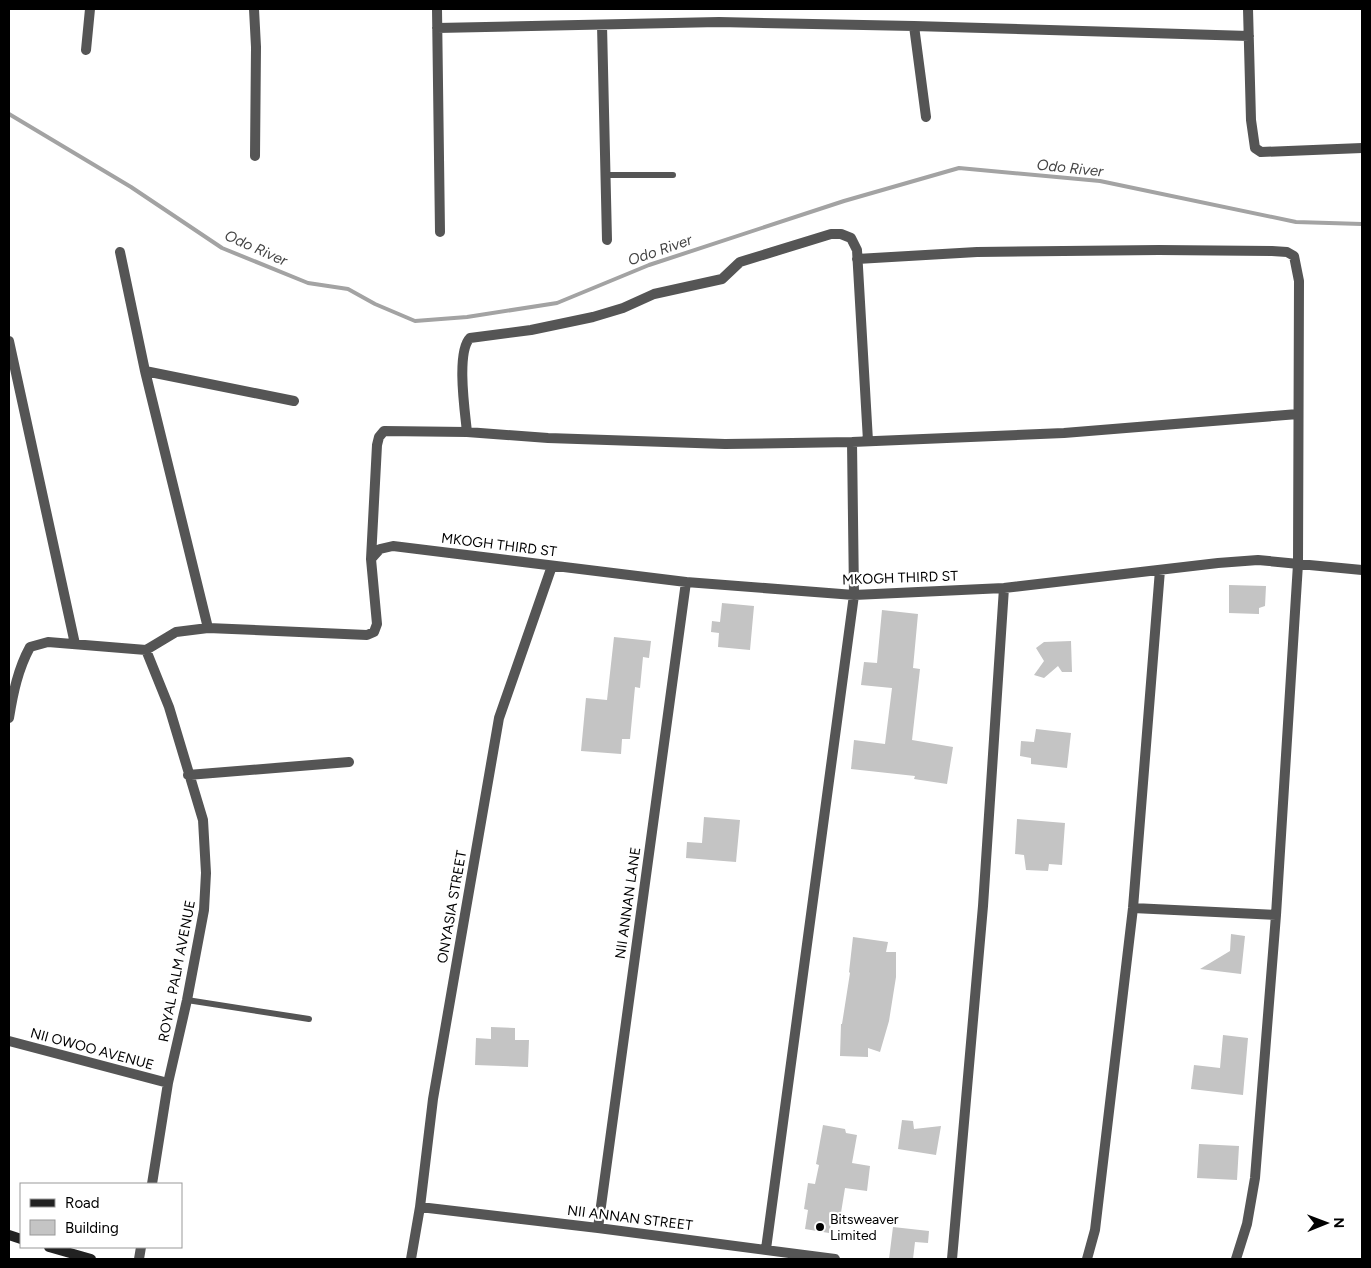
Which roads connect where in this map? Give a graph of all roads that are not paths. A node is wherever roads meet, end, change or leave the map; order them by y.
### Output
1 (90, 9) edge
2 (254, 9) edge
3 (437, 9) edge
4 (1248, 9) edge
5 (602, 24) junction
6 (914, 26) junction
7 (437, 28) junction
8 (1248, 36) junction
9 (86, 50) dead end
10 (926, 117) dead end
11 (1362, 148) edge
12 (255, 156) dead end
13 (605, 174) junction
14 (673, 175) dead end
15 (440, 232) dead end
16 (607, 240) dead end
17 (120, 252) dead end
18 (857, 259) junction
19 (9, 341) edge
20 (145, 371) junction
21 (294, 402) dead end
22 (1298, 414) junction
23 (467, 432) junction
24 (868, 441) junction
25 (852, 442) junction
26 (371, 559) junction
27 (1298, 564) junction
28 (552, 566) junction
29 (1160, 570) junction
30 (1362, 570) edge
31 (686, 582) junction
32 (1004, 588) junction
33 (854, 595) junction
34 (208, 628) junction
35 (75, 644) junction
36 (146, 650) junction
37 (9, 718) edge
38 (349, 762) dead end
39 (188, 775) junction
40 (1133, 908) junction
41 (1276, 915) junction
42 (187, 1000) junction
43 (310, 1019) dead end
44 (9, 1041) edge
45 (168, 1083) junction
46 (152, 1183) edge
47 (420, 1207) junction
48 (598, 1228) junction
49 (52, 1248) edge
50 (766, 1249) junction
51 (91, 1259) edge
52 (411, 1259) edge
53 (835, 1259) edge
54 (952, 1259) edge
55 (1087, 1259) edge
56 (1236, 1259) edge

1 - 9 street
2 - 12 street
3 - 7 street
4 - 8 street
5 - 6 street
5 - 7 street
5 - 13 street
6 - 8 street
6 - 10 street
7 - 15 street
8 - 11 street
13 - 14 lane
13 - 16 street
17 - 20 street
18 - 22 street
18 - 23 street
18 - 24 street
19 - 35 street
20 - 21 street
20 - 34 street
22 - 24 street
22 - 27 street
23 - 25 street
23 - 26 street
24 - 25 street
25 - 33 street
26 - 28 street, MKOGH THIRD ST
26 - 34 street
27 - 29 street, MKOGH THIRD ST
27 - 30 street, MKOGH THIRD ST
27 - 41 street
28 - 31 street, MKOGH THIRD ST
28 - 47 street, ONYASIA STREET
29 - 32 street, MKOGH THIRD ST
29 - 40 street
31 - 33 street, MKOGH THIRD ST
31 - 48 street, NII ANNAN LANE
32 - 33 street, MKOGH THIRD ST
32 - 54 street
33 - 50 street
34 - 36 street
35 - 36 street
35 - 37 street
36 - 39 street, ROYAL PALM AVENUE
38 - 39 street
39 - 42 street, ROYAL PALM AVENUE
40 - 41 street
40 - 55 street
41 - 56 street
42 - 43 lane
42 - 45 street, ROYAL PALM AVENUE
44 - 45 street, NII OWOO AVENUE
45 - 46 street, ROYAL PALM AVENUE
47 - 48 street, NII ANNAN STREET
47 - 52 street, ONYASIA STREET
48 - 50 street, NII ANNAN STREET
49 - 51 street
50 - 53 street, NII ANNAN STREET

